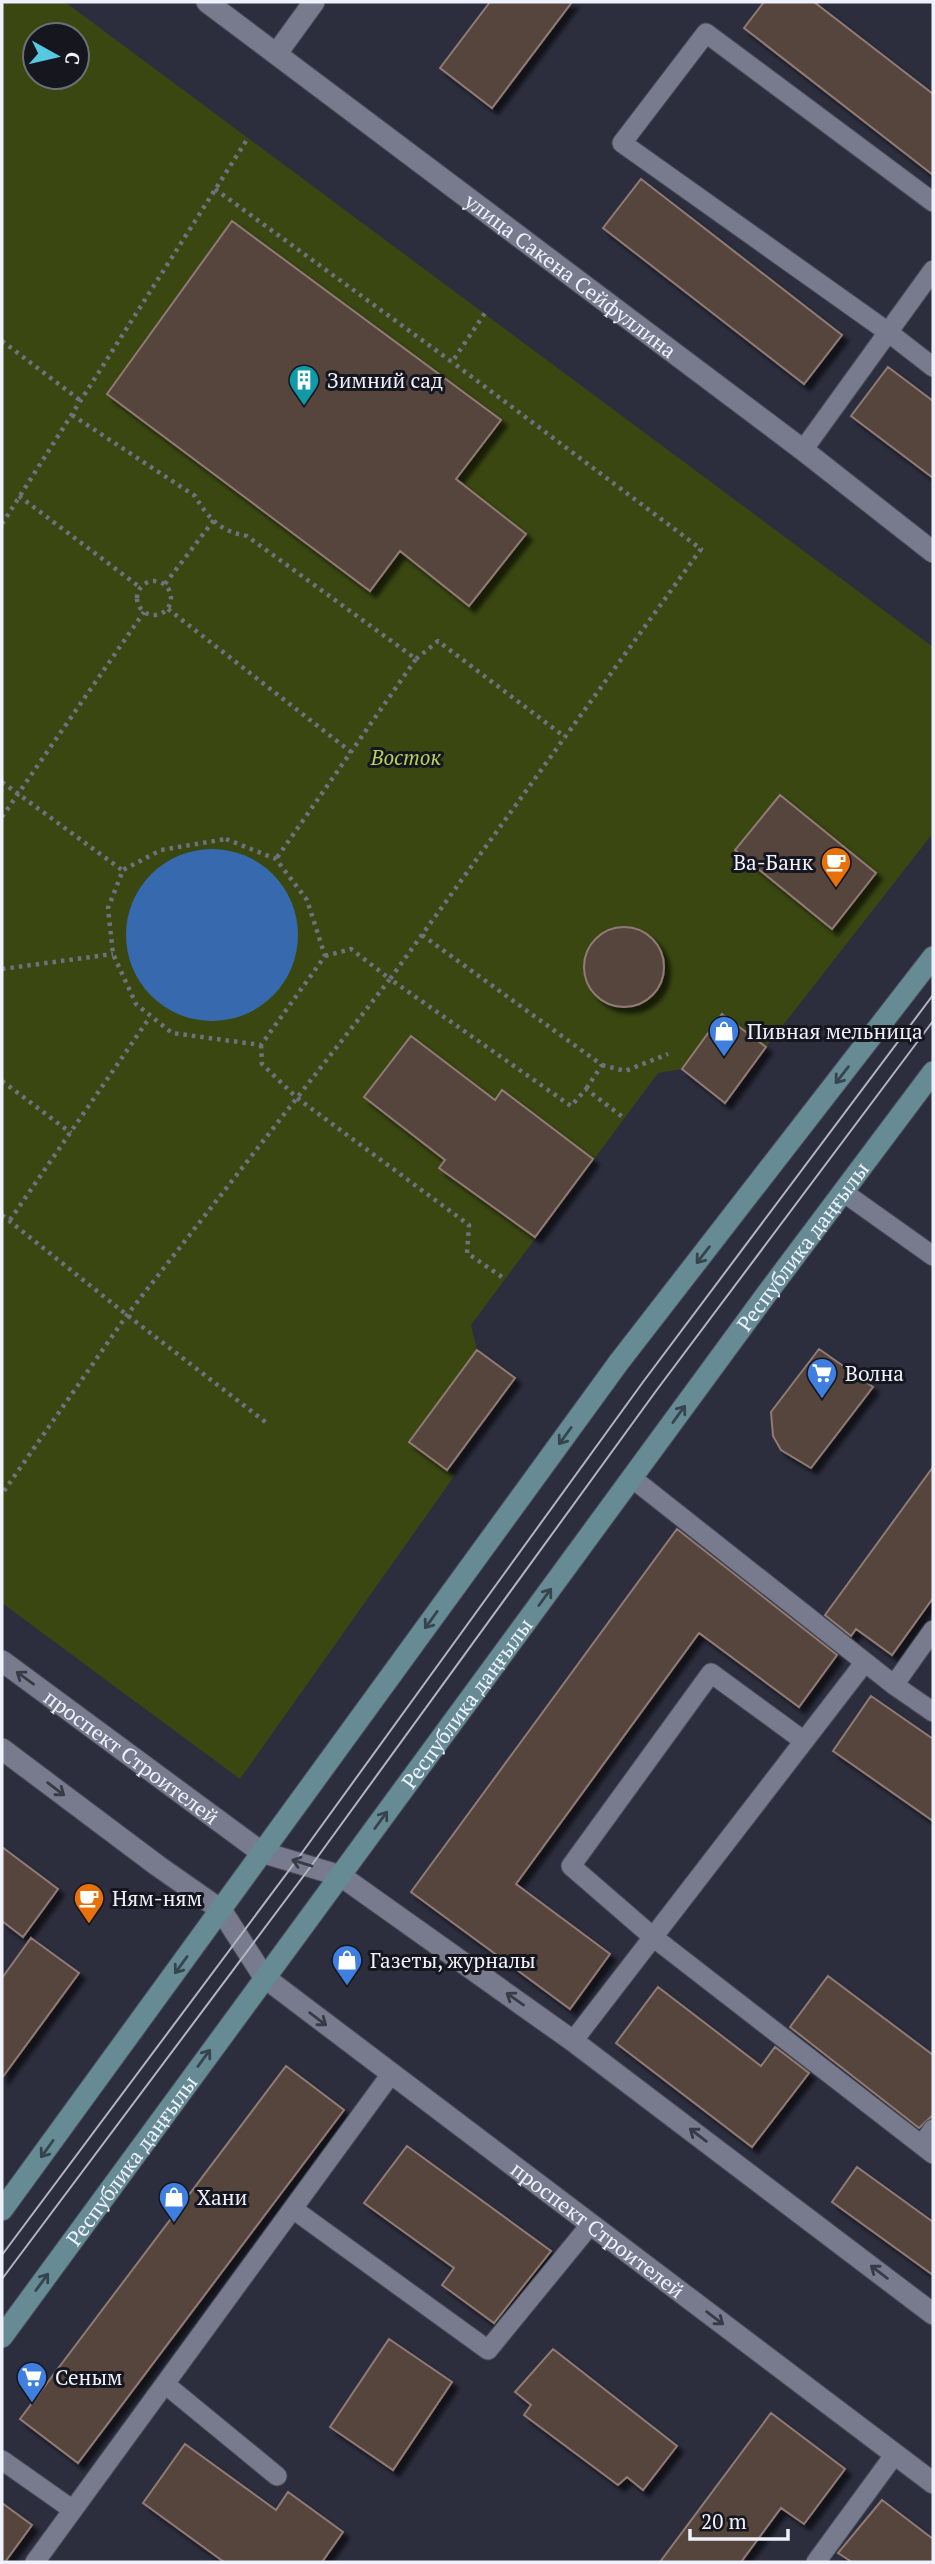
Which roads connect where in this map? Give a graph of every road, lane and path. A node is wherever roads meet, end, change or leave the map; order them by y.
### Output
1 (207, 2) edge
2 (314, 2) edge
3 (277, 53) junction
4 (248, 138) dead end
5 (215, 189) junction
6 (933, 202) edge
7 (933, 270) edge
8 (485, 313) dead end
9 (888, 332) junction
10 (2, 341) edge
11 (452, 362) junction
12 (933, 367) edge
13 (81, 401) junction
14 (72, 415) junction
15 (803, 450) junction
16 (19, 496) junction
17 (214, 520) junction
18 (2, 524) edge
19 (933, 552) edge
20 (165, 584) junction
21 (141, 588) junction
22 (168, 609) junction
23 (144, 612) junction
24 (416, 659) junction
25 (565, 737) junction
26 (351, 752) junction
27 (2, 782) edge
28 (19, 794) junction
29 (2, 817) edge
30 (276, 859) junction
31 (123, 870) junction
32 (422, 934) junction
33 (113, 954) junction
34 (325, 956) junction
35 (933, 957) edge
36 (2, 969) edge
37 (390, 979) junction
38 (150, 1017) junction
39 (261, 1045) junction
40 (668, 1054) dead end
41 (602, 1065) junction
42 (933, 1072) edge
43 (2, 1081) edge
44 (586, 1089) junction
45 (297, 1098) junction
46 (624, 1118) dead end
47 (71, 1133) junction
48 (843, 1192) junction
49 (2, 1215) edge
50 (9, 1220) junction
51 (933, 1256) edge
52 (505, 1279) dead end
53 (127, 1315) junction
54 (268, 1424) dead end
55 (632, 1478) junction
56 (4, 1491) dead end
57 (933, 1630) edge
58 (2, 1661) edge
59 (865, 1662) junction
60 (894, 1685) junction
61 (933, 1712) edge
62 (804, 1741) junction
63 (2, 1749) edge
64 (261, 1852) junction
65 (341, 1876) junction
66 (221, 1910) junction
67 (653, 1937) junction
68 (264, 1977) junction
69 (573, 2041) junction
70 (391, 2074) junction
71 (930, 2143) edge
72 (293, 2209) junction
73 (2, 2210) edge
74 (591, 2224) junction
75 (933, 2314) edge
76 (2, 2337) edge
77 (165, 2384) junction
78 (895, 2454) junction
79 (2, 2460) edge
80 (277, 2476) dead end
81 (933, 2483) edge
82 (73, 2510) junction
83 (35, 2562) edge
84 (816, 2562) edge

1 - 3 street, улица Сакена Сейфуллина
2 - 3 street
3 - 15 street, улица Сакена Сейфуллина
4 - 5 path
5 - 11 path
5 - 13 path
6 - 9 lane
7 - 9 lane
8 - 11 path
9 - 12 lane
9 - 15 lane
10 - 13 path
11 - 25 path
13 - 14 path
14 - 16 path
14 - 17 path
15 - 19 street, улица Сакена Сейфуллина
16 - 18 path
16 - 21 path
17 - 20 path
17 - 24 path
20 - 21 path
20 - 22 path
21 - 23 path
22 - 23 path
22 - 26 path
23 - 28 path
24 - 25 path
24 - 26 path
25 - 32 path
26 - 30 path
27 - 28 path
28 - 29 path
28 - 31 path
30 - 31 path
30 - 34 path
31 - 33 path
32 - 37 path
32 - 41 path
33 - 36 path
33 - 38 path
34 - 37 path
34 - 39 path
35 -> 64 main road
37 - 44 path
37 - 45 path
38 - 39 path
38 - 47 path
39 - 45 path
40 - 41 path
41 - 44 path
42 - 48 main road, Республика даңғылы
43 - 47 path
44 - 46 path
45 - 52 path
45 - 53 path
47 - 50 path
48 - 51 lane
55 -> 48 main road, Республика даңғылы
49 - 50 path
50 - 53 path
53 - 54 path
53 - 56 path
55 - 59 lane
65 -> 55 main road, Республика даңғылы
57 - 60 lane
64 -> 58 street, проспект Строителей
59 - 60 lane
59 - 62 lane
60 - 61 lane
62 - 67 lane
62 - 67 lane
63 -> 66 street
65 -> 64 street, проспект Строителей
64 - 66 main road
65 - 68 main road, Республика даңғылы
69 -> 65 street
66 - 68 street, проспект Строителей
66 -> 73 main road
67 - 69 lane
67 - 71 lane
68 -> 70 street, проспект Строителей
76 -> 68 main road, Республика даңғылы
75 -> 69 street
70 - 72 lane
70 - 74 street, проспект Строителей
72 - 74 lane
72 - 77 lane
74 -> 78 street, проспект Строителей
77 - 80 lane
77 - 82 lane
78 - 81 street, проспект Строителей
78 - 84 lane
79 - 82 lane
82 - 83 lane

